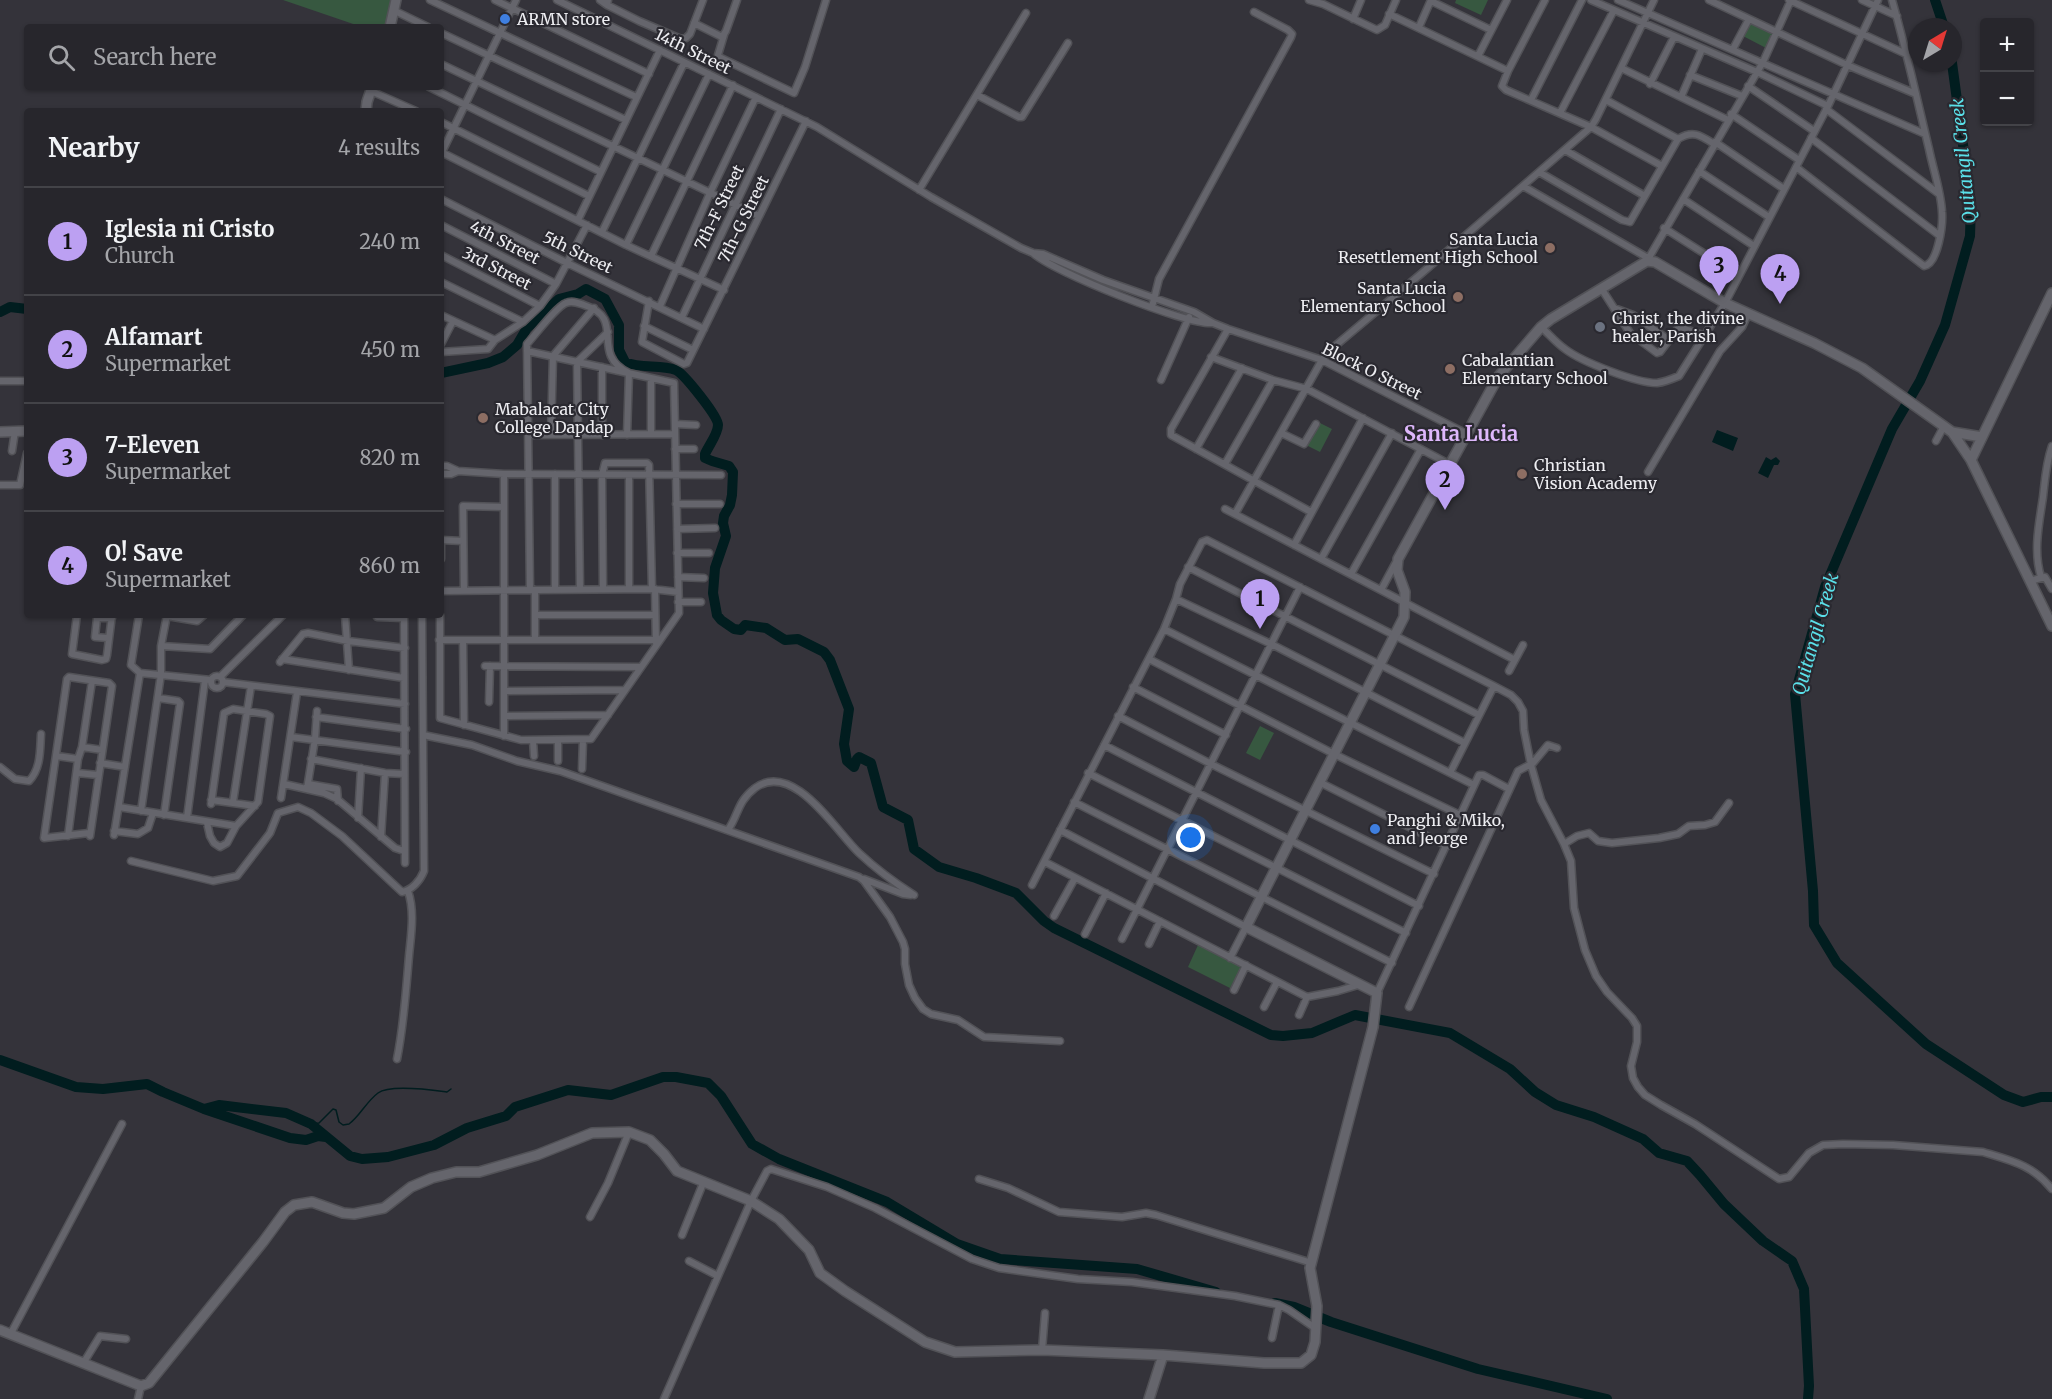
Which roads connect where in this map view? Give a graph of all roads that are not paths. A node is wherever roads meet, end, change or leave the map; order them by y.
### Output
1 (430, 0) edge
2 (495, 0) edge
3 (516, 0) edge
4 (557, 0) edge
5 (600, 0) edge
6 (703, 0) edge
7 (737, 0) edge
8 (826, 0) edge
9 (1309, 0) edge
10 (1361, 0) edge
11 (1395, 0) edge
12 (1507, 0) edge
13 (1545, 0) edge
14 (1582, 0) edge
15 (1591, 0) edge
16 (1619, 0) edge
17 (1654, 0) edge
18 (1708, 0) edge
19 (1790, 0) edge
20 (1862, 0) edge
21 (1892, 0) edge
22 (1431, 1) edge
23 (608, 2) edge
24 (1324, 2) edge
25 (1876, 3) edge
26 (395, 5) edge
27 (512, 8) junction
28 (1614, 10) junction
29 (1026, 12) dead end
30 (1254, 12) dead end
31 (1389, 14) junction
32 (1648, 14) junction
33 (1897, 16) junction
34 (1353, 19) junction
35 (1749, 19) junction
36 (391, 24) edge
37 (424, 24) edge
38 (693, 24) junction
39 (1644, 24) junction
40 (1419, 27) junction
41 (1491, 30) junction
42 (1776, 32) junction
43 (500, 33) junction
44 (1862, 34) junction
45 (444, 35) edge
46 (724, 35) junction
47 (1674, 37) junction
48 (1068, 43) dead end
49 (1702, 49) junction
50 (1733, 49) junction
51 (660, 50) junction
52 (1906, 54) junction
53 (1478, 56) junction
54 (488, 57) junction
55 (1763, 62) junction
56 (684, 63) junction
57 (444, 65) edge
58 (1847, 65) junction
59 (1621, 68) junction
60 (1508, 71) junction
61 (1757, 72) junction
62 (649, 74) junction
63 (709, 74) junction
64 (1690, 75) junction
65 (476, 81) junction
66 (1650, 84) junction
67 (732, 85) junction
68 (1748, 86) junction
69 (372, 90) edge
70 (374, 90) edge
71 (435, 90) edge
72 (1916, 94) junction
73 (977, 95) junction
74 (1833, 95) junction
75 (1742, 96) junction
76 (756, 97) junction
77 (1681, 97) junction
78 (636, 98) junction
79 (1531, 100) junction
80 (1606, 100) junction
81 (465, 105) junction
82 (367, 108) edge
83 (410, 108) edge
84 (1827, 108) junction
85 (782, 109) junction
86 (1560, 113) junction
87 (1730, 117) junction
88 (626, 120) junction
89 (806, 121) junction
90 (444, 123) edge
91 (1591, 126) junction
92 (454, 128) junction
93 (1814, 131) junction
94 (1925, 134) junction
95 (1811, 138) junction
96 (1678, 139) junction
97 (1714, 143) junction
98 (444, 148) edge
99 (613, 148) junction
100 (1565, 150) junction
101 (444, 153) edge
102 (637, 159) junction
103 (1799, 160) junction
104 (1662, 166) junction
105 (1796, 167) junction
106 (662, 170) junction
107 (1699, 171) junction
108 (601, 172) junction
109 (1539, 172) junction
110 (685, 182) junction
111 (1523, 186) junction
112 (1784, 189) junction
113 (919, 190) junction
114 (710, 193) junction
115 (1645, 195) junction
116 (1939, 195) junction
117 (589, 196) junction
118 (1683, 199) junction
119 (444, 201) edge
120 (735, 205) junction
121 (759, 216) junction
122 (1769, 217) junction
123 (578, 220) junction
124 (587, 225) junction
125 (444, 227) edge
126 (1664, 228) junction
127 (602, 232) junction
128 (1940, 236) junction
129 (626, 245) junction
130 (1754, 246) junction
131 (651, 256) junction
132 (444, 257) edge
133 (1647, 259) junction
134 (567, 263) junction
135 (676, 268) junction
136 (1738, 275) junction
137 (699, 278) junction
138 (444, 283) edge
139 (1101, 283) junction
140 (556, 284) junction
141 (1601, 288) junction
142 (724, 290) junction
143 (2052, 293) edge
144 (1154, 299) junction
145 (649, 301) junction
146 (1725, 303) junction
147 (540, 306) junction
148 (660, 306) junction
149 (1152, 307) junction
150 (594, 308) junction
151 (1614, 308) junction
152 (1191, 311) junction
153 (1748, 314) junction
154 (444, 316) edge
155 (682, 317) junction
156 (1188, 320) junction
157 (453, 321) junction
158 (523, 322) junction
159 (1213, 323) junction
160 (644, 326) junction
161 (1541, 327) junction
162 (704, 329) junction
163 (1228, 329) junction
164 (608, 332) junction
165 (1706, 336) junction
166 (444, 338) edge
167 (495, 340) junction
168 (1669, 340) junction
169 (693, 350) junction
170 (527, 351) junction
171 (444, 352) edge
172 (553, 357) junction
173 (1211, 357) junction
174 (1322, 360) junction
175 (577, 362) junction
176 (602, 367) junction
177 (1242, 368) junction
178 (629, 373) junction
179 (651, 378) junction
180 (1161, 380) dead end
181 (1273, 380) junction
182 (0, 381) edge
183 (24, 381) dead end
184 (1307, 389) junction
185 (1363, 418) junction
186 (675, 424) junction
187 (1316, 424) dead end
188 (696, 425) dead end
189 (1948, 429) junction
190 (15, 431) junction
191 (24, 431) edge
192 (0, 432) edge
193 (1281, 433) junction
194 (1392, 433) junction
195 (651, 434) junction
196 (675, 434) junction
197 (1467, 434) junction
198 (528, 435) junction
199 (551, 435) junction
200 (578, 435) junction
201 (602, 435) junction
202 (627, 435) junction
203 (1982, 437) junction
204 (1936, 441) dead end
205 (2052, 446) edge
206 (1421, 448) junction
207 (675, 449) junction
208 (694, 449) dead end
209 (1196, 449) junction
210 (12, 452) dead end
211 (1971, 460) junction
212 (2050, 463) edge
213 (1225, 464) junction
214 (1451, 465) junction
215 (444, 466) edge
216 (24, 467) edge
217 (458, 471) junction
218 (1648, 472) dead end
219 (444, 474) edge
220 (504, 474) junction
221 (529, 474) junction
222 (555, 474) junction
223 (578, 475) junction
224 (602, 475) junction
225 (629, 475) junction
226 (722, 475) dead end
227 (650, 476) junction
228 (676, 476) junction
229 (1253, 481) junction
230 (0, 485) edge
231 (676, 504) junction
232 (720, 504) dead end
233 (504, 507) junction
234 (1224, 509) dead end
235 (1311, 512) junction
236 (1235, 514) junction
237 (715, 528) dead end
238 (677, 529) junction
239 (444, 540) edge
240 (463, 541) junction
241 (1294, 545) junction
242 (677, 553) junction
243 (709, 553) dead end
244 (1321, 559) junction
245 (1398, 559) junction
246 (1188, 567) junction
247 (1351, 574) junction
248 (678, 577) junction
249 (2041, 577) junction
250 (704, 578) dead end
251 (2030, 581) junction
252 (1300, 587) junction
253 (580, 589) junction
254 (603, 589) junction
255 (629, 589) junction
256 (654, 589) junction
257 (2052, 589) edge
258 (464, 590) junction
259 (504, 590) junction
260 (532, 590) junction
261 (555, 590) junction
262 (1381, 590) junction
263 (444, 591) edge
264 (678, 592) junction
265 (1176, 599) junction
266 (678, 602) junction
267 (1405, 602) junction
268 (701, 603) dead end
269 (535, 615) junction
270 (655, 615) junction
271 (1285, 616) junction
272 (77, 618) edge
273 (98, 618) edge
274 (112, 618) edge
275 (139, 618) edge
276 (167, 618) edge
277 (240, 618) edge
278 (280, 618) edge
279 (345, 618) edge
280 (404, 618) edge
281 (422, 618) edge
282 (440, 618) edge
283 (2052, 626) edge
284 (1164, 629) junction
285 (1394, 635) junction
286 (108, 638) junction
287 (439, 640) junction
288 (464, 640) junction
289 (504, 640) junction
290 (535, 640) junction
291 (348, 641) junction
292 (656, 643) junction
293 (1270, 644) junction
294 (1523, 645) dead end
295 (161, 646) junction
296 (405, 648) junction
297 (1149, 658) junction
298 (1515, 660) junction
299 (1380, 664) junction
300 (504, 666) junction
301 (641, 667) junction
302 (350, 670) junction
303 (1509, 671) dead end
304 (140, 673) junction
305 (161, 675) junction
306 (1256, 676) junction
307 (404, 678) junction
308 (208, 680) junction
309 (221, 680) junction
310 (92, 681) junction
311 (251, 686) junction
312 (1494, 686) junction
313 (1133, 687) junction
314 (625, 690) junction
315 (504, 691) junction
316 (297, 692) junction
317 (1365, 694) junction
318 (158, 698) junction
319 (489, 702) dead end
320 (405, 704) junction
321 (1240, 706) junction
322 (246, 711) junction
323 (608, 715) junction
324 (1479, 715) junction
325 (504, 716) junction
326 (1118, 716) junction
327 (1350, 723) junction
328 (464, 725) junction
329 (406, 729) junction
330 (41, 734) dead end
331 (423, 735) junction
332 (1226, 735) junction
333 (504, 736) junction
334 (291, 737) junction
335 (315, 739) junction
336 (533, 740) junction
337 (558, 740) junction
338 (583, 740) junction
339 (1465, 743) junction
340 (1104, 745) junction
341 (82, 747) junction
342 (1557, 748) dead end
343 (102, 750) junction
344 (406, 752) junction
345 (1334, 754) junction
346 (57, 756) junction
347 (534, 756) dead end
348 (78, 759) junction
349 (310, 759) junction
350 (558, 761) dead end
351 (100, 763) junction
352 (1211, 764) junction
353 (1531, 765) junction
354 (0, 767) edge
355 (125, 767) junction
356 (361, 768) junction
357 (582, 769) dead end
358 (77, 773) junction
359 (385, 773) junction
360 (1088, 773) junction
361 (1450, 773) junction
362 (404, 774) junction
363 (98, 775) junction
364 (1319, 782) junction
365 (284, 784) junction
366 (1473, 785) junction
367 (307, 786) junction
368 (1509, 789) junction
369 (1197, 792) junction
370 (281, 798) dead end
371 (233, 802) junction
372 (1074, 802) junction
373 (1729, 803) dead end
374 (255, 806) junction
375 (119, 807) junction
376 (141, 811) junction
377 (1305, 811) junction
378 (153, 813) junction
379 (164, 815) junction
380 (1460, 815) junction
381 (187, 818) junction
382 (358, 818) junction
383 (1182, 821) junction
384 (207, 823) junction
385 (236, 826) junction
386 (728, 830) junction
387 (1060, 830) junction
388 (68, 836) junction
389 (381, 837) junction
390 (1290, 840) junction
391 (1564, 844) junction
392 (1447, 846) junction
393 (1168, 849) junction
394 (404, 851) junction
395 (131, 861) dead end
396 (1045, 861) junction
397 (405, 863) dead end
398 (1276, 868) junction
399 (1434, 874) junction
400 (859, 877) junction
401 (1075, 878) junction
402 (1153, 879) junction
403 (1032, 885) dead end
404 (408, 891) junction
405 (1106, 893) junction
406 (1261, 897) junction
407 (1419, 906) junction
408 (1137, 909) junction
409 (1054, 916) dead end
410 (1160, 921) junction
411 (1246, 927) junction
412 (1406, 933) junction
413 (1085, 934) dead end
414 (1122, 939) dead end
415 (1149, 944) dead end
416 (1230, 958) junction
417 (1392, 963) junction
418 (1246, 965) junction
419 (1277, 982) junction
420 (1358, 985) junction
421 (1234, 990) dead end
422 (1377, 993) junction
423 (1307, 997) junction
424 (1264, 1007) dead end
425 (1409, 1007) dead end
426 (1299, 1015) dead end
427 (1060, 1041) dead end
428 (397, 1059) dead end
429 (122, 1124) dead end
430 (629, 1132) junction
431 (979, 1179) dead end
432 (704, 1181) junction
433 (2052, 1189) edge
434 (751, 1201) junction
435 (590, 1217) dead end
436 (682, 1235) dead end
437 (689, 1261) dead end
438 (1312, 1263) junction
439 (718, 1276) junction
440 (1279, 1305) junction
441 (1045, 1313) dead end
442 (1316, 1326) junction
443 (0, 1330) edge
444 (10, 1335) junction
445 (1272, 1338) dead end
446 (126, 1339) dead end
447 (1042, 1350) junction
448 (1163, 1355) junction
449 (84, 1362) junction
450 (141, 1386) junction
451 (138, 1399) edge
452 (664, 1399) edge
453 (1149, 1399) edge

1 - 43 street
2 - 27 street
3 - 27 street
4 - 51 street, 14th Street
5 - 23 street
6 - 38 street
7 - 46 street
8 - 46 street
9 - 24 street
10 - 34 street
11 - 31 street
12 - 41 street
13 - 60 street
14 - 79 street
15 - 28 street
16 - 32 street
17 - 32 street
18 - 35 street
19 - 42 street
19 - 44 street
20 - 25 street
21 - 33 street
22 - 40 street
22 - 41 street
23 - 38 street
24 - 34 street
25 - 33 street
25 - 44 street
26 - 36 street
26 - 37 street
27 - 43 street
27 - 62 street
28 - 39 street
28 - 86 street
29 - 73 street
30 - 144 street
31 - 34 street
31 - 40 street
32 - 39 street
32 - 50 street
33 - 52 street
35 - 42 street
35 - 50 street
38 - 46 street
39 - 47 street
39 - 59 street
40 - 53 street
41 - 53 street
42 - 55 street
42 - 58 street
43 - 54 street
43 - 78 street
44 - 52 street
44 - 58 street
45 - 54 street
47 - 49 street
47 - 66 street
48 - 73 street
49 - 61 street
49 - 64 street
50 - 55 street
51 - 56 street, 14th Street
51 - 62 street
52 - 72 street
53 - 60 street
54 - 65 street
54 - 88 street
55 - 61 street
55 - 74 street
56 - 63 street, 14th Street
56 - 102 street
57 - 65 street
58 - 72 street
58 - 74 street
59 - 66 street
59 - 80 street
60 - 79 street
61 - 68 street
61 - 84 street
62 - 78 street
63 - 67 street, 14th Street
63 - 106 street
64 - 75 street
64 - 77 street
65 - 81 street
65 - 99 street
66 - 77 street
67 - 76 street, 14th Street
67 - 110 street
68 - 75 street
68 - 93 street
69 - 82 street
70 - 83 street
71 - 81 street
72 - 94 street
73 - 113 street
74 - 84 street
74 - 94 street
75 - 87 street
76 - 85 street, 14th Street
76 - 114 street
77 - 87 street
78 - 88 street
79 - 86 street
80 - 91 street
80 - 96 street
81 - 92 street
81 - 108 street
84 - 93 street
84 - 116 street
85 - 89 street, 14th Street
85 - 120 street, 7th-F Street
86 - 91 street
87 - 97 street
87 - 103 street
88 - 99 street
89 - 113 street, 14th Street
89 - 121 street, 7th-G Street
90 - 92 street
91 - 100 street
91 - 104 street
92 - 98 street
92 - 117 street
93 - 95 street
94 - 116 street
95 - 103 street
95 - 128 street
96 - 97 street
96 - 104 street
97 - 107 street
97 - 112 street
99 - 102 street
99 - 108 street
100 - 109 street
100 - 115 street
101 - 123 street
102 - 106 street
102 - 127 street
103 - 105 street
104 - 115 street
105 - 112 street
105 - 128 street
106 - 110 street
106 - 129 street
107 - 118 street
107 - 122 street
108 - 117 street
109 - 111 street
109 - 115 street
110 - 114 street
110 - 131 street
111 - 133 street
111 - 174 street
112 - 122 street
113 - 139 street, 14th Street
114 - 120 street
114 - 135 street
116 - 128 street
117 - 123 street
118 - 126 street
118 - 130 street
119 - 134 street, 5th Street
120 - 121 street
120 - 137 street, 7th-F Street
121 - 142 street, 7th-G Street
122 - 130 street
123 - 124 street
124 - 127 street
124 - 134 street
125 - 140 street, 4th Street
126 - 133 street
126 - 136 street
127 - 129 street
129 - 131 street
130 - 136 street
131 - 135 street
132 - 147 street, 3rd Street
133 - 141 street
133 - 146 street
134 - 140 street
134 - 145 street, 5th Street
135 - 137 street
135 - 148 street
136 - 146 street
137 - 142 street
137 - 155 street, 7th-F Street
138 - 158 street
139 - 144 street
139 - 149 street
140 - 147 street
141 - 151 street
141 - 161 street
142 - 162 street, 7th-G Street
143 - 203 street
144 - 149 street
144 - 152 street
145 - 148 street, 5th Street
145 - 160 street
146 - 153 street
146 - 165 street
147 - 158 street
148 - 155 street, 5th Street
149 - 156 street
150 - 164 street
150 - 170 street
150 - 172 street
151 - 168 street
151 - 168 street
152 - 156 street
152 - 159 street
153 - 189 street
153 - 218 street
154 - 157 street
155 - 162 street, 5th Street
156 - 159 street
156 - 180 street
157 - 166 street
157 - 167 street
158 - 167 street
159 - 163 street, Block O Street
160 - 169 street
160 - 169 street
161 - 165 street
161 - 197 street
162 - 169 street, 7th-G Street
163 - 173 street
163 - 174 street, Block O Street
164 - 175 street
164 - 178 street
165 - 168 street
167 - 171 street
170 - 172 street
170 - 198 street
172 - 175 street
172 - 199 street
173 - 177 street
173 - 209 street
174 - 184 street
174 - 197 street, Block O Street
175 - 176 street
175 - 200 street
176 - 178 street
176 - 201 street
177 - 181 street
177 - 209 street
178 - 179 street
178 - 202 street
179 - 186 street
179 - 195 street
181 - 184 street
181 - 213 street
182 - 183 street
184 - 185 street
184 - 193 street
185 - 194 street
185 - 235 street
186 - 188 street
186 - 196 street
187 - 193 street
189 - 203 street
189 - 204 street
189 - 211 street
190 - 191 street
190 - 192 street
190 - 210 street
193 - 229 street
194 - 206 street
194 - 244 street
195 - 196 street
195 - 202 street
196 - 207 street
197 - 214 street
198 - 199 street
198 - 221 street
199 - 200 street
200 - 201 street
200 - 223 street
201 - 202 street
203 - 211 street
205 - 212 street
206 - 214 street
206 - 247 street
207 - 208 street
207 - 228 street
209 - 213 street
211 - 251 street
212 - 249 street
213 - 229 street
214 - 245 street
215 - 217 street
216 - 230 street
217 - 219 street
217 - 220 street
220 - 221 street
220 - 233 street
221 - 222 street
221 - 260 street
222 - 223 street
222 - 261 street
223 - 224 street
223 - 253 street
224 - 225 street
224 - 227 street
224 - 254 street
225 - 227 street
225 - 255 street
226 - 228 street
227 - 228 street
227 - 256 street
228 - 231 street
229 - 235 street
229 - 236 street
231 - 232 street
231 - 238 street
233 - 240 street
233 - 259 street
234 - 236 street
235 - 241 street
236 - 241 street
237 - 238 street
238 - 242 street
239 - 240 street
240 - 258 street
241 - 244 street
242 - 243 street
242 - 248 street
244 - 247 street
245 - 262 street
245 - 267 street
246 - 252 street
246 - 265 street
246 - 271 street
247 - 262 street
248 - 250 street
248 - 264 street
249 - 251 street
249 - 257 street
251 - 283 street
252 - 271 street
252 - 285 street
253 - 254 street
253 - 261 street
254 - 255 street
255 - 256 street
256 - 264 street
256 - 270 street
258 - 259 street
258 - 263 street
259 - 260 street
259 - 289 street
260 - 261 street
260 - 269 street
262 - 267 street
264 - 266 street
265 - 284 street
265 - 293 street
266 - 268 street
266 - 292 street
267 - 285 street
267 - 298 street
269 - 270 street
269 - 290 street
270 - 292 street
271 - 293 street
271 - 299 street
272 - 286 street
273 - 286 street
274 - 286 street
275 - 304 street
276 - 295 street
277 - 295 street
278 - 309 street
279 - 291 street
280 - 296 street
281 - 331 street
282 - 287 street
284 - 297 street
284 - 306 street
285 - 299 street
285 - 312 street
287 - 288 street
287 - 328 street
288 - 289 street
288 - 328 street
289 - 290 street
289 - 300 street
290 - 292 street
291 - 296 street
291 - 302 street
291 - 302 street
292 - 301 street
293 - 306 street
293 - 317 street
294 - 298 street
295 - 305 street
296 - 307 street
297 - 313 street
297 - 321 street
298 - 303 street
299 - 317 street
299 - 324 street
300 - 301 street
300 - 315 street
300 - 319 street
301 - 314 street
302 - 307 street
304 - 305 street
304 - 355 street
305 - 308 street
305 - 318 street
306 - 321 street
306 - 327 street
307 - 320 street
308 - 309 street
308 - 309 street
308 - 381 street
309 - 311 street
310 - 341 street
310 - 343 street
310 - 346 street
311 - 316 street
311 - 322 street
312 - 324 street
312 - 353 street
313 - 326 street
313 - 332 street
314 - 315 street
314 - 323 street
315 - 325 street
316 - 320 street
316 - 334 street
317 - 327 street
317 - 339 street
318 - 376 street
318 - 379 street
320 - 329 street
321 - 332 street
321 - 345 street
322 - 371 street
322 - 371 street
322 - 374 street
323 - 325 street
323 - 338 street
324 - 339 street
325 - 333 street
326 - 340 street
326 - 352 street
327 - 345 street
327 - 361 street
328 - 333 street
329 - 335 street
329 - 344 street
330 - 354 street
331 - 386 street
331 - 404 street
332 - 352 street
333 - 336 street
334 - 335 street
334 - 365 street
335 - 344 street
335 - 349 street
336 - 337 street
336 - 347 street
337 - 338 street
337 - 350 street
338 - 357 street
339 - 361 street
340 - 360 street
340 - 369 street
341 - 343 street
341 - 348 street
342 - 353 street
343 - 351 street
344 - 362 street
345 - 364 street
345 - 380 street
346 - 348 street
346 - 388 street
348 - 358 street
349 - 356 street
349 - 367 street
351 - 355 street
351 - 363 street
352 - 369 street
352 - 377 street
353 - 368 street
353 - 391 street
355 - 375 street
356 - 359 street
356 - 382 street
358 - 363 street
358 - 388 street
359 - 362 street
359 - 389 street
360 - 372 street
360 - 383 street
361 - 366 street
362 - 394 street
363 - 388 street
364 - 377 street
364 - 392 street
365 - 367 street
365 - 370 street
366 - 368 street
366 - 380 street
367 - 382 street
368 - 425 street
369 - 383 street
369 - 390 street
371 - 374 street
372 - 387 street
372 - 393 street
373 - 391 street
374 - 385 street
375 - 376 street
375 - 378 street
376 - 378 street
377 - 390 street
377 - 399 street
378 - 379 street
379 - 381 street
380 - 392 street
381 - 384 street
382 - 389 street
383 - 393 street
383 - 398 street
384 - 385 street
384 - 385 street
386 - 400 street
386 - 400 street
387 - 396 street
387 - 402 street
389 - 394 street
390 - 398 street
390 - 407 street
391 - 433 street
392 - 399 street
393 - 402 street
393 - 406 street
394 - 397 street
395 - 404 street
396 - 401 street
396 - 403 street
398 - 406 street
398 - 412 street
399 - 407 street
400 - 427 street
401 - 405 street
401 - 409 street
402 - 408 street
402 - 411 street
404 - 428 street
405 - 408 street
405 - 413 street
406 - 411 street
406 - 417 street
407 - 412 street
408 - 410 street
408 - 414 street
410 - 415 street
410 - 416 street
411 - 416 street
411 - 420 street
412 - 417 street
416 - 418 street
417 - 422 street
418 - 419 street
418 - 421 street
419 - 423 street
419 - 424 street
420 - 422 street
420 - 423 street
422 - 438 street
423 - 426 street
429 - 444 street
430 - 432 street
430 - 435 street
430 - 450 street
431 - 438 street
432 - 434 street
432 - 436 street
434 - 439 street
434 - 440 street
434 - 447 street
437 - 439 street
438 - 442 street
439 - 452 street
440 - 442 street
440 - 445 street
441 - 447 street
442 - 448 street
443 - 444 street
444 - 449 street
446 - 449 street
447 - 448 street
448 - 453 street
449 - 450 street
450 - 451 street

